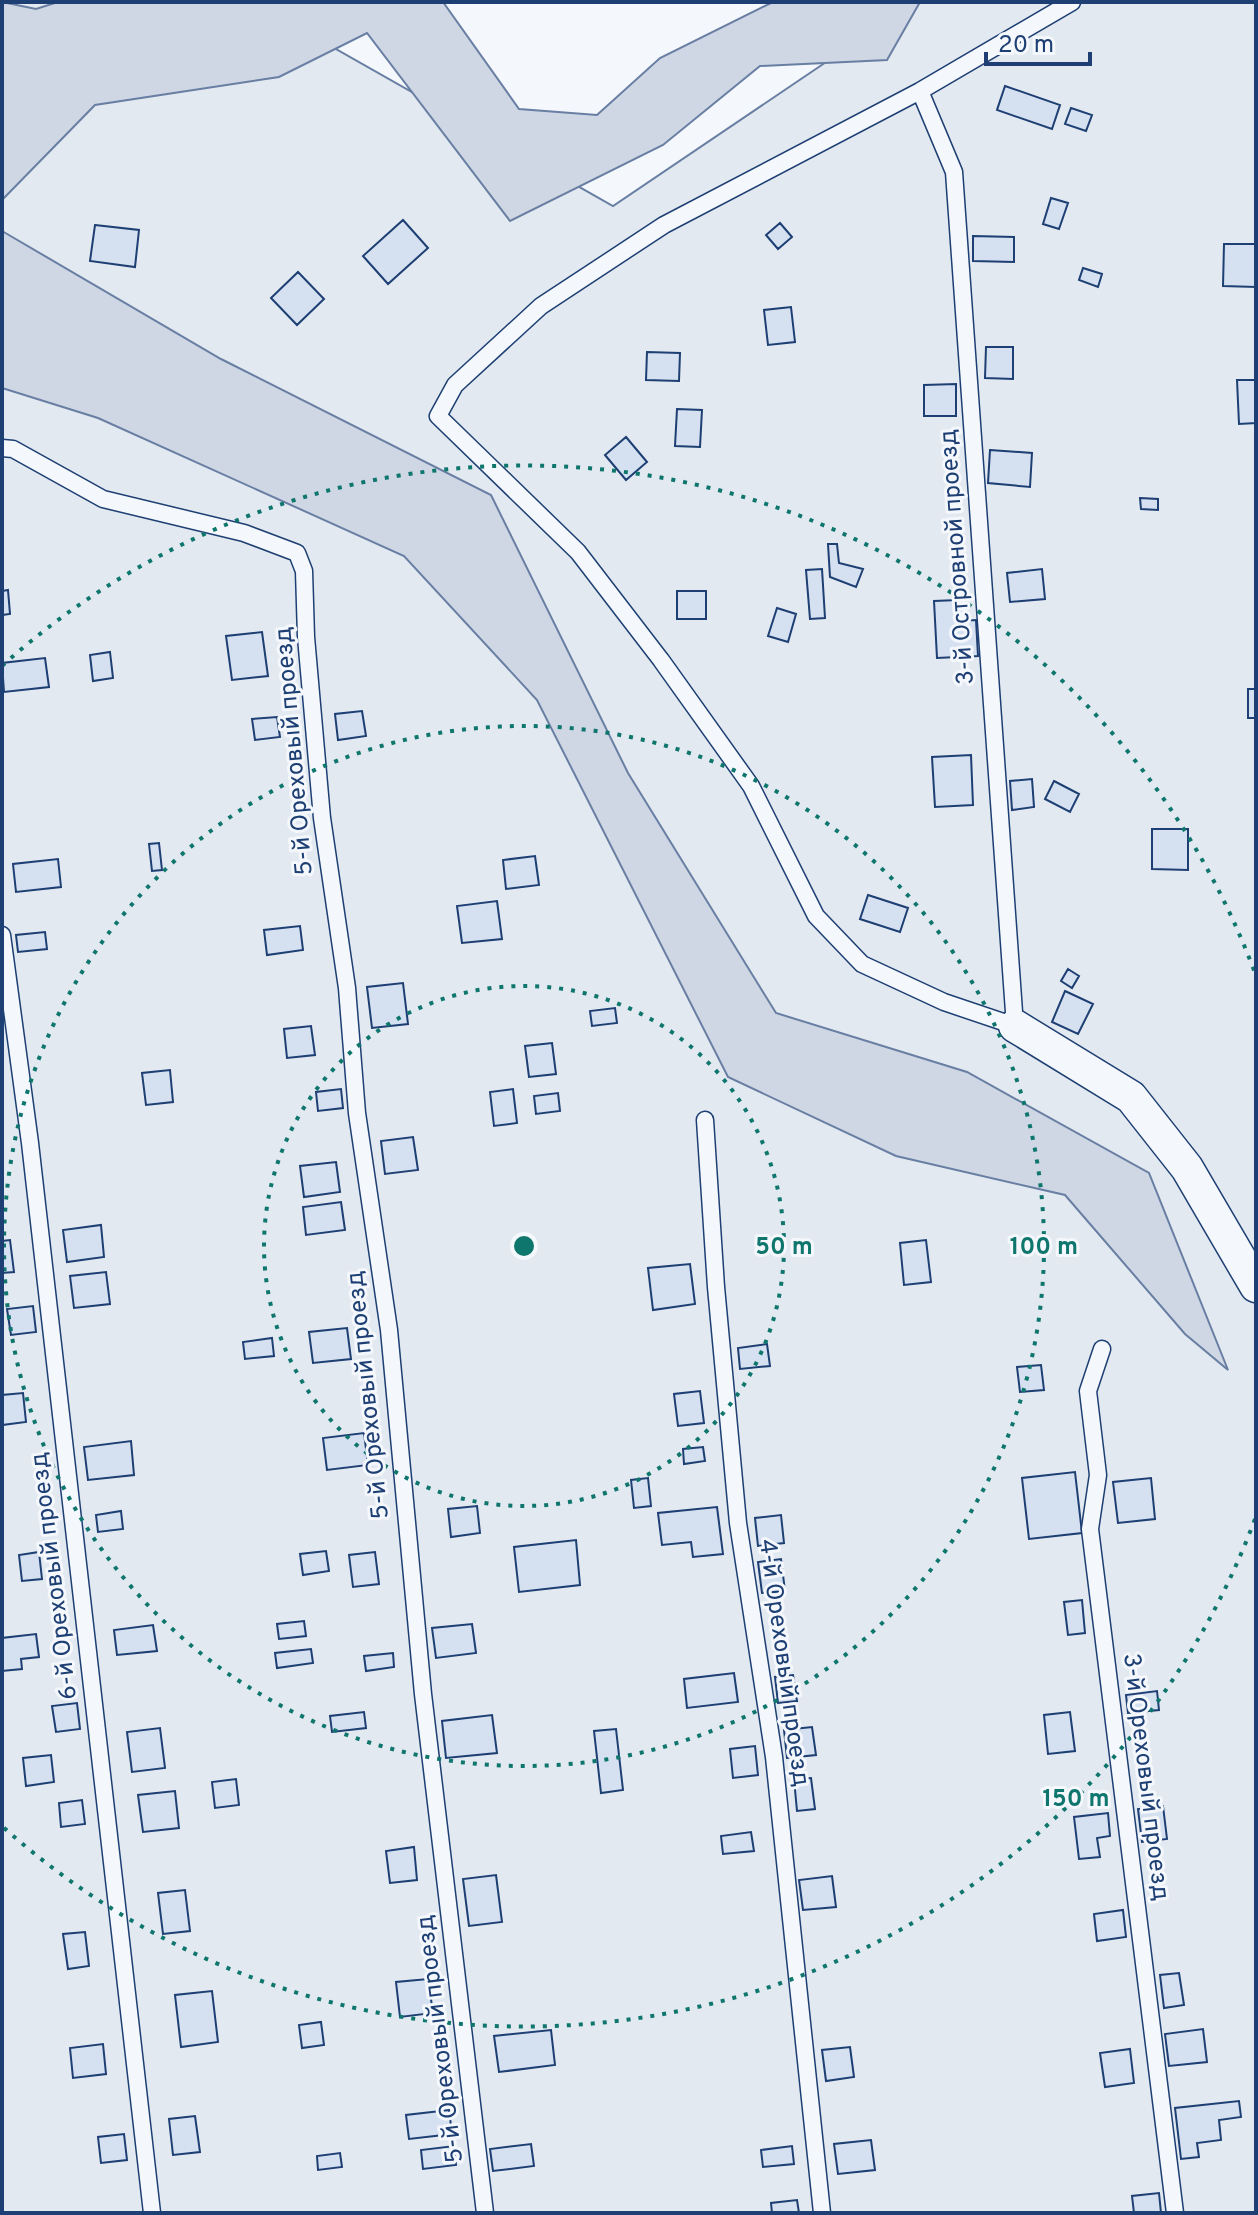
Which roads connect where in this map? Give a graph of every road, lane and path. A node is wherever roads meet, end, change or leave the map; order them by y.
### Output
1 (1072, 2) edge
2 (920, 91) junction
3 (2, 448) edge
4 (2, 935) edge
5 (1015, 1026) junction
6 (705, 1120) dead end
7 (1256, 1286) edge
8 (1102, 1349) dead end
9 (152, 2213) edge
10 (485, 2213) edge
11 (822, 2213) edge
12 (1175, 2213) edge

1 - 2 lane
2 - 5 lane, 3-й Островной проезд
2 - 5 lane
3 - 10 lane, 5-й Ореховый проезд
4 - 9 lane, 6-й Ореховый проезд
5 - 7 street
6 - 11 lane, 4-й Ореховый проезд
8 - 12 lane, 3-й Ореховый проезд

